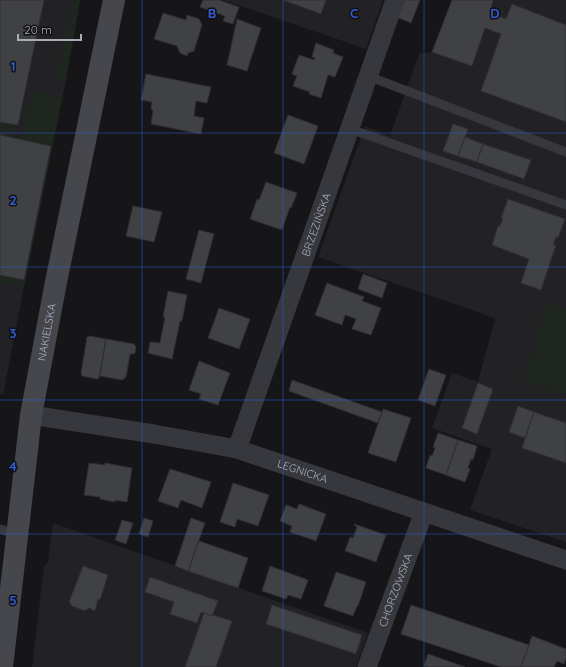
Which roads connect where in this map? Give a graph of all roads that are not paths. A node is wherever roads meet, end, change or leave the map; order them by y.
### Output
1 (114, 0) edge
2 (395, 0) edge
3 (368, 76) junction
4 (350, 129) junction
5 (566, 152) edge
6 (566, 205) edge
7 (31, 415) junction
8 (237, 449) junction
9 (424, 512) junction
10 (8, 532) edge
11 (566, 560) edge
12 (2, 667) edge
13 (367, 667) edge

1 - 7 main road, NAKIELSKA
2 - 3 street, BRZEZIŃSKA
3 - 4 street, BRZEZIŃSKA
3 - 5 lane
4 - 6 lane
4 - 8 street, BRZEZIŃSKA
7 - 8 street, LEGNICKA
7 - 10 main road, NAKIELSKA
8 - 9 street, LEGNICKA
9 - 11 street, LEGNICKA
9 - 13 street, CHORZOWSKA
10 - 12 main road, NAKIELSKA

